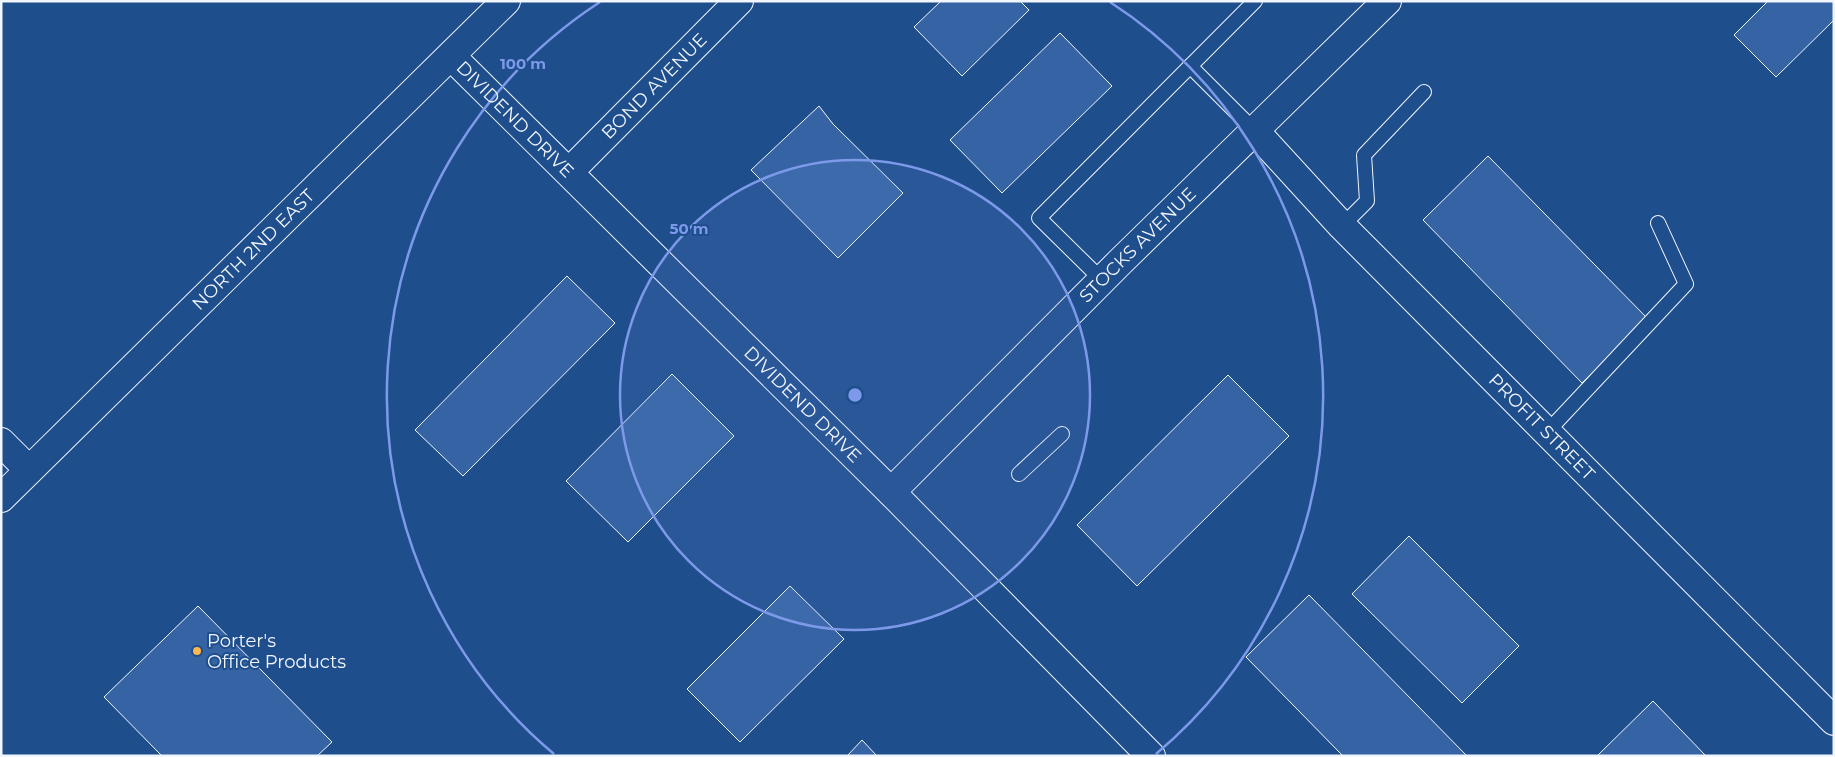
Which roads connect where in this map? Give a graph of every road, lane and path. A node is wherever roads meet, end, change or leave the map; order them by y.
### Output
1 (506, 1) edge
2 (739, 1) edge
3 (1255, 1) edge
4 (1387, 1) edge
5 (451, 56) junction
6 (1190, 66) junction
7 (1424, 92) dead end
8 (1255, 130) junction
9 (569, 172) junction
10 (1658, 223) dead end
11 (1342, 226) junction
12 (1102, 280) junction
13 (1547, 432) junction
14 (1062, 434) dead end
15 (1, 442) edge
16 (29, 470) junction
17 (1018, 474) dead end
18 (891, 492) junction
19 (1, 498) edge
20 (1834, 720) edge
21 (1151, 756) edge

1 - 5 street, NORTH 2ND EAST
2 - 9 street, BOND AVENUE
3 - 6 lane
4 - 8 street, STOCKS AVENUE
5 - 9 street, DIVIDEND DRIVE
5 - 16 street, NORTH 2ND EAST
6 - 8 lane
6 - 12 lane
7 - 11 lane
8 - 11 street, PROFIT STREET
8 - 12 street, STOCKS AVENUE
9 - 18 street, DIVIDEND DRIVE
10 - 13 lane
11 - 13 street, PROFIT STREET
12 - 18 street, STOCKS AVENUE
13 - 20 street, PROFIT STREET
14 - 17 lane
15 - 16 street
16 - 19 street, NORTH 2ND EAST
18 - 21 street, DIVIDEND DRIVE

